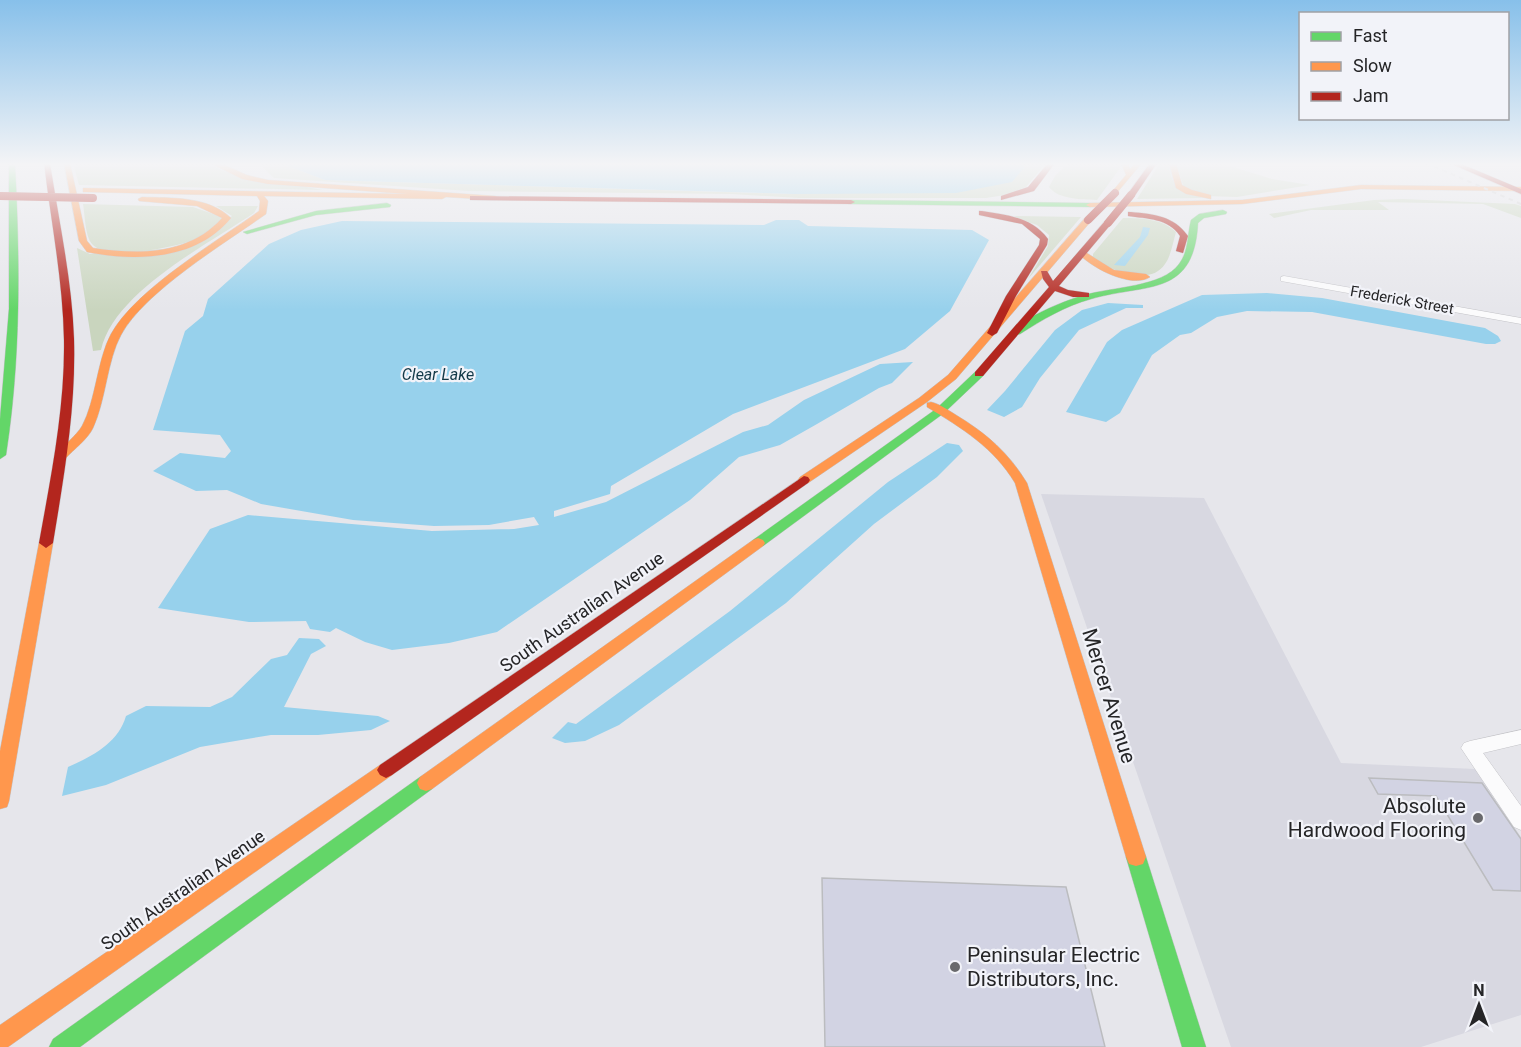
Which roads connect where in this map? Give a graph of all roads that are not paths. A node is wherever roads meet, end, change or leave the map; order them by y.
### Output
1 (13, 212) edge
2 (53, 212) edge
3 (77, 212) edge
4 (222, 212) edge
5 (263, 212) edge
6 (318, 212) edge
7 (971, 212) edge
8 (1100, 212) edge
9 (1106, 212) edge
10 (1114, 212) edge
11 (1221, 212) edge
12 (227, 239) junction
13 (1082, 253) junction
14 (1044, 273) junction
15 (1284, 279) dead end
16 (1052, 288) junction
17 (1090, 296) junction
18 (1521, 321) edge
19 (992, 333) junction
20 (1016, 333) junction
21 (923, 400) junction
22 (940, 411) junction
23 (0, 455) edge
24 (61, 456) junction
25 (1521, 737) edge
26 (0, 801) edge
27 (1521, 821) edge
28 (0, 1039) edge
29 (61, 1047) edge
30 (1194, 1047) edge

1 - 23 main road
2 - 24 main road
3 - 4 main road
5 - 12 main road
6 - 12 main road
7 - 19 main road
8 - 14 main road, South Australian Avenue, bridge
9 - 13 main road
10 - 13 main road, South Australian Avenue, bridge
11 - 17 main road
12 - 24 main road
13 - 16 main road, South Australian Avenue
14 - 16 main road
14 - 19 main road, South Australian Avenue
15 - 18 street, Frederick Street
16 - 17 main road
16 - 20 main road, South Australian Avenue
17 - 20 main road
19 - 21 main road, South Australian Avenue
20 - 22 main road, South Australian Avenue
21 - 22 main road, Mercer Avenue
21 - 28 main road, South Australian Avenue
22 - 29 main road, South Australian Avenue
22 - 30 main road, Mercer Avenue
24 - 26 main road
25 - 27 street

